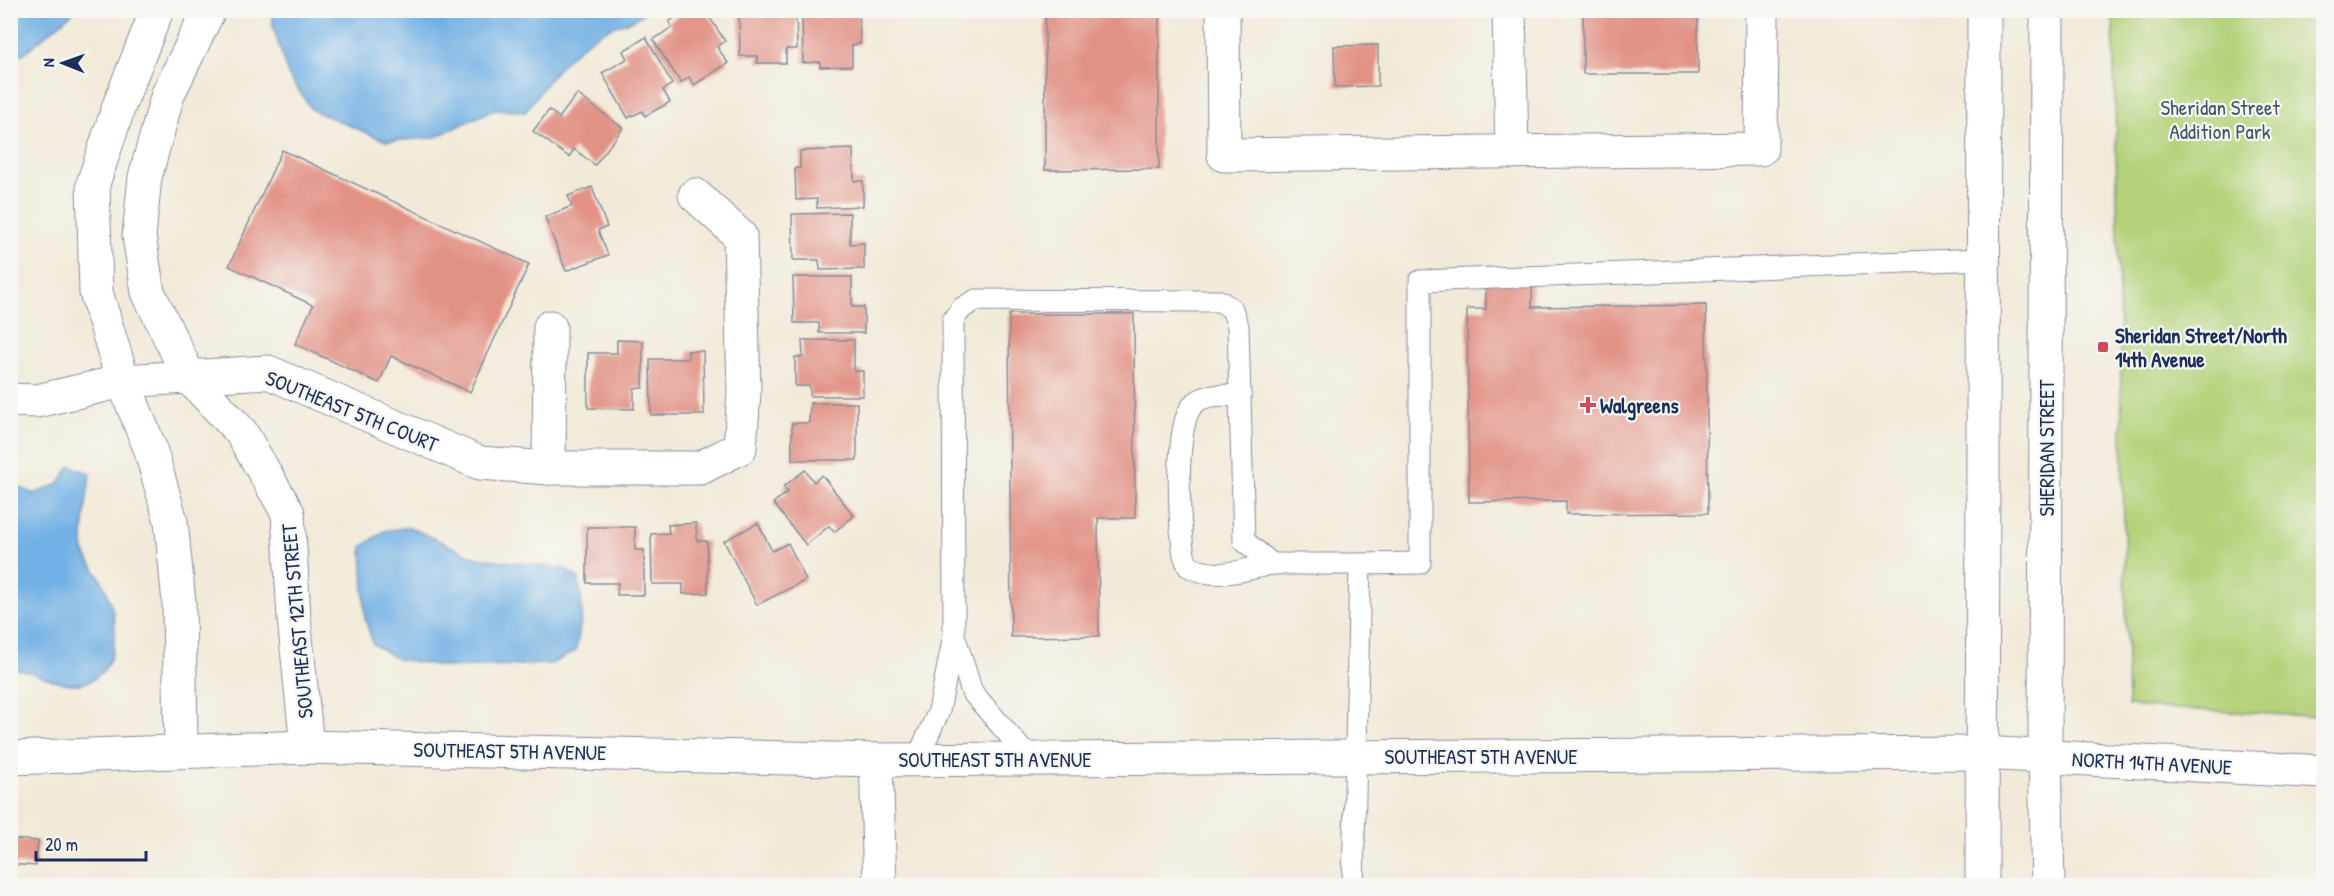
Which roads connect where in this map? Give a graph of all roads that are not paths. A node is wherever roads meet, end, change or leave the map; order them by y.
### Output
1 (157, 10) edge
2 (209, 10) edge
3 (1223, 10) edge
4 (1509, 10) edge
5 (1762, 10) edge
6 (1984, 10) edge
7 (2047, 10) edge
8 (1512, 152) junction
9 (695, 195) dead end
10 (1983, 259) junction
11 (550, 327) dead end
12 (189, 377) junction
13 (123, 381) junction
14 (1240, 396) junction
15 (10, 400) edge
16 (549, 468) junction
17 (1272, 564) junction
18 (1360, 564) junction
19 (954, 634) junction
20 (307, 747) junction
21 (181, 751) junction
22 (1981, 753) junction
23 (2045, 756) junction
24 (1356, 757) junction
25 (10, 758) edge
26 (1029, 758) junction
27 (917, 759) junction
28 (876, 760) junction
29 (2324, 772) edge
30 (880, 885) edge
31 (1353, 885) edge
32 (1982, 885) edge
33 (2048, 885) edge

1 - 13 street
2 - 12 street, SOUTHEAST 12TH STREET
3 - 8 street
4 - 8 street
5 - 8 street
6 - 10 street
7 - 23 street, SHERIDAN STREET
9 - 16 street, SOUTHEAST 5TH COURT
10 - 18 lane
10 - 22 street
11 - 16 street
12 - 13 street, SOUTHEAST 5TH COURT
12 - 16 street, SOUTHEAST 5TH COURT
12 - 20 street, SOUTHEAST 12TH STREET
13 - 15 street, SOUTHEAST 5TH COURT
13 - 21 street
14 - 17 lane
14 - 17 lane
14 - 19 lane
17 - 18 lane
18 - 24 lane
19 - 26 lane
19 - 27 lane
20 - 21 street, SOUTHEAST 5TH AVENUE
20 - 28 street, SOUTHEAST 5TH AVENUE
21 - 25 street, SOUTHEAST 5TH AVENUE
22 - 23 street, NORTH 14TH AVENUE
22 - 24 street, SOUTHEAST 5TH AVENUE
22 - 32 street
23 - 29 street, NORTH 14TH AVENUE
23 - 33 street, SHERIDAN STREET
24 - 26 street, SOUTHEAST 5TH AVENUE
24 - 31 lane
26 - 27 street, SOUTHEAST 5TH AVENUE
27 - 28 street, SOUTHEAST 5TH AVENUE
28 - 30 street

